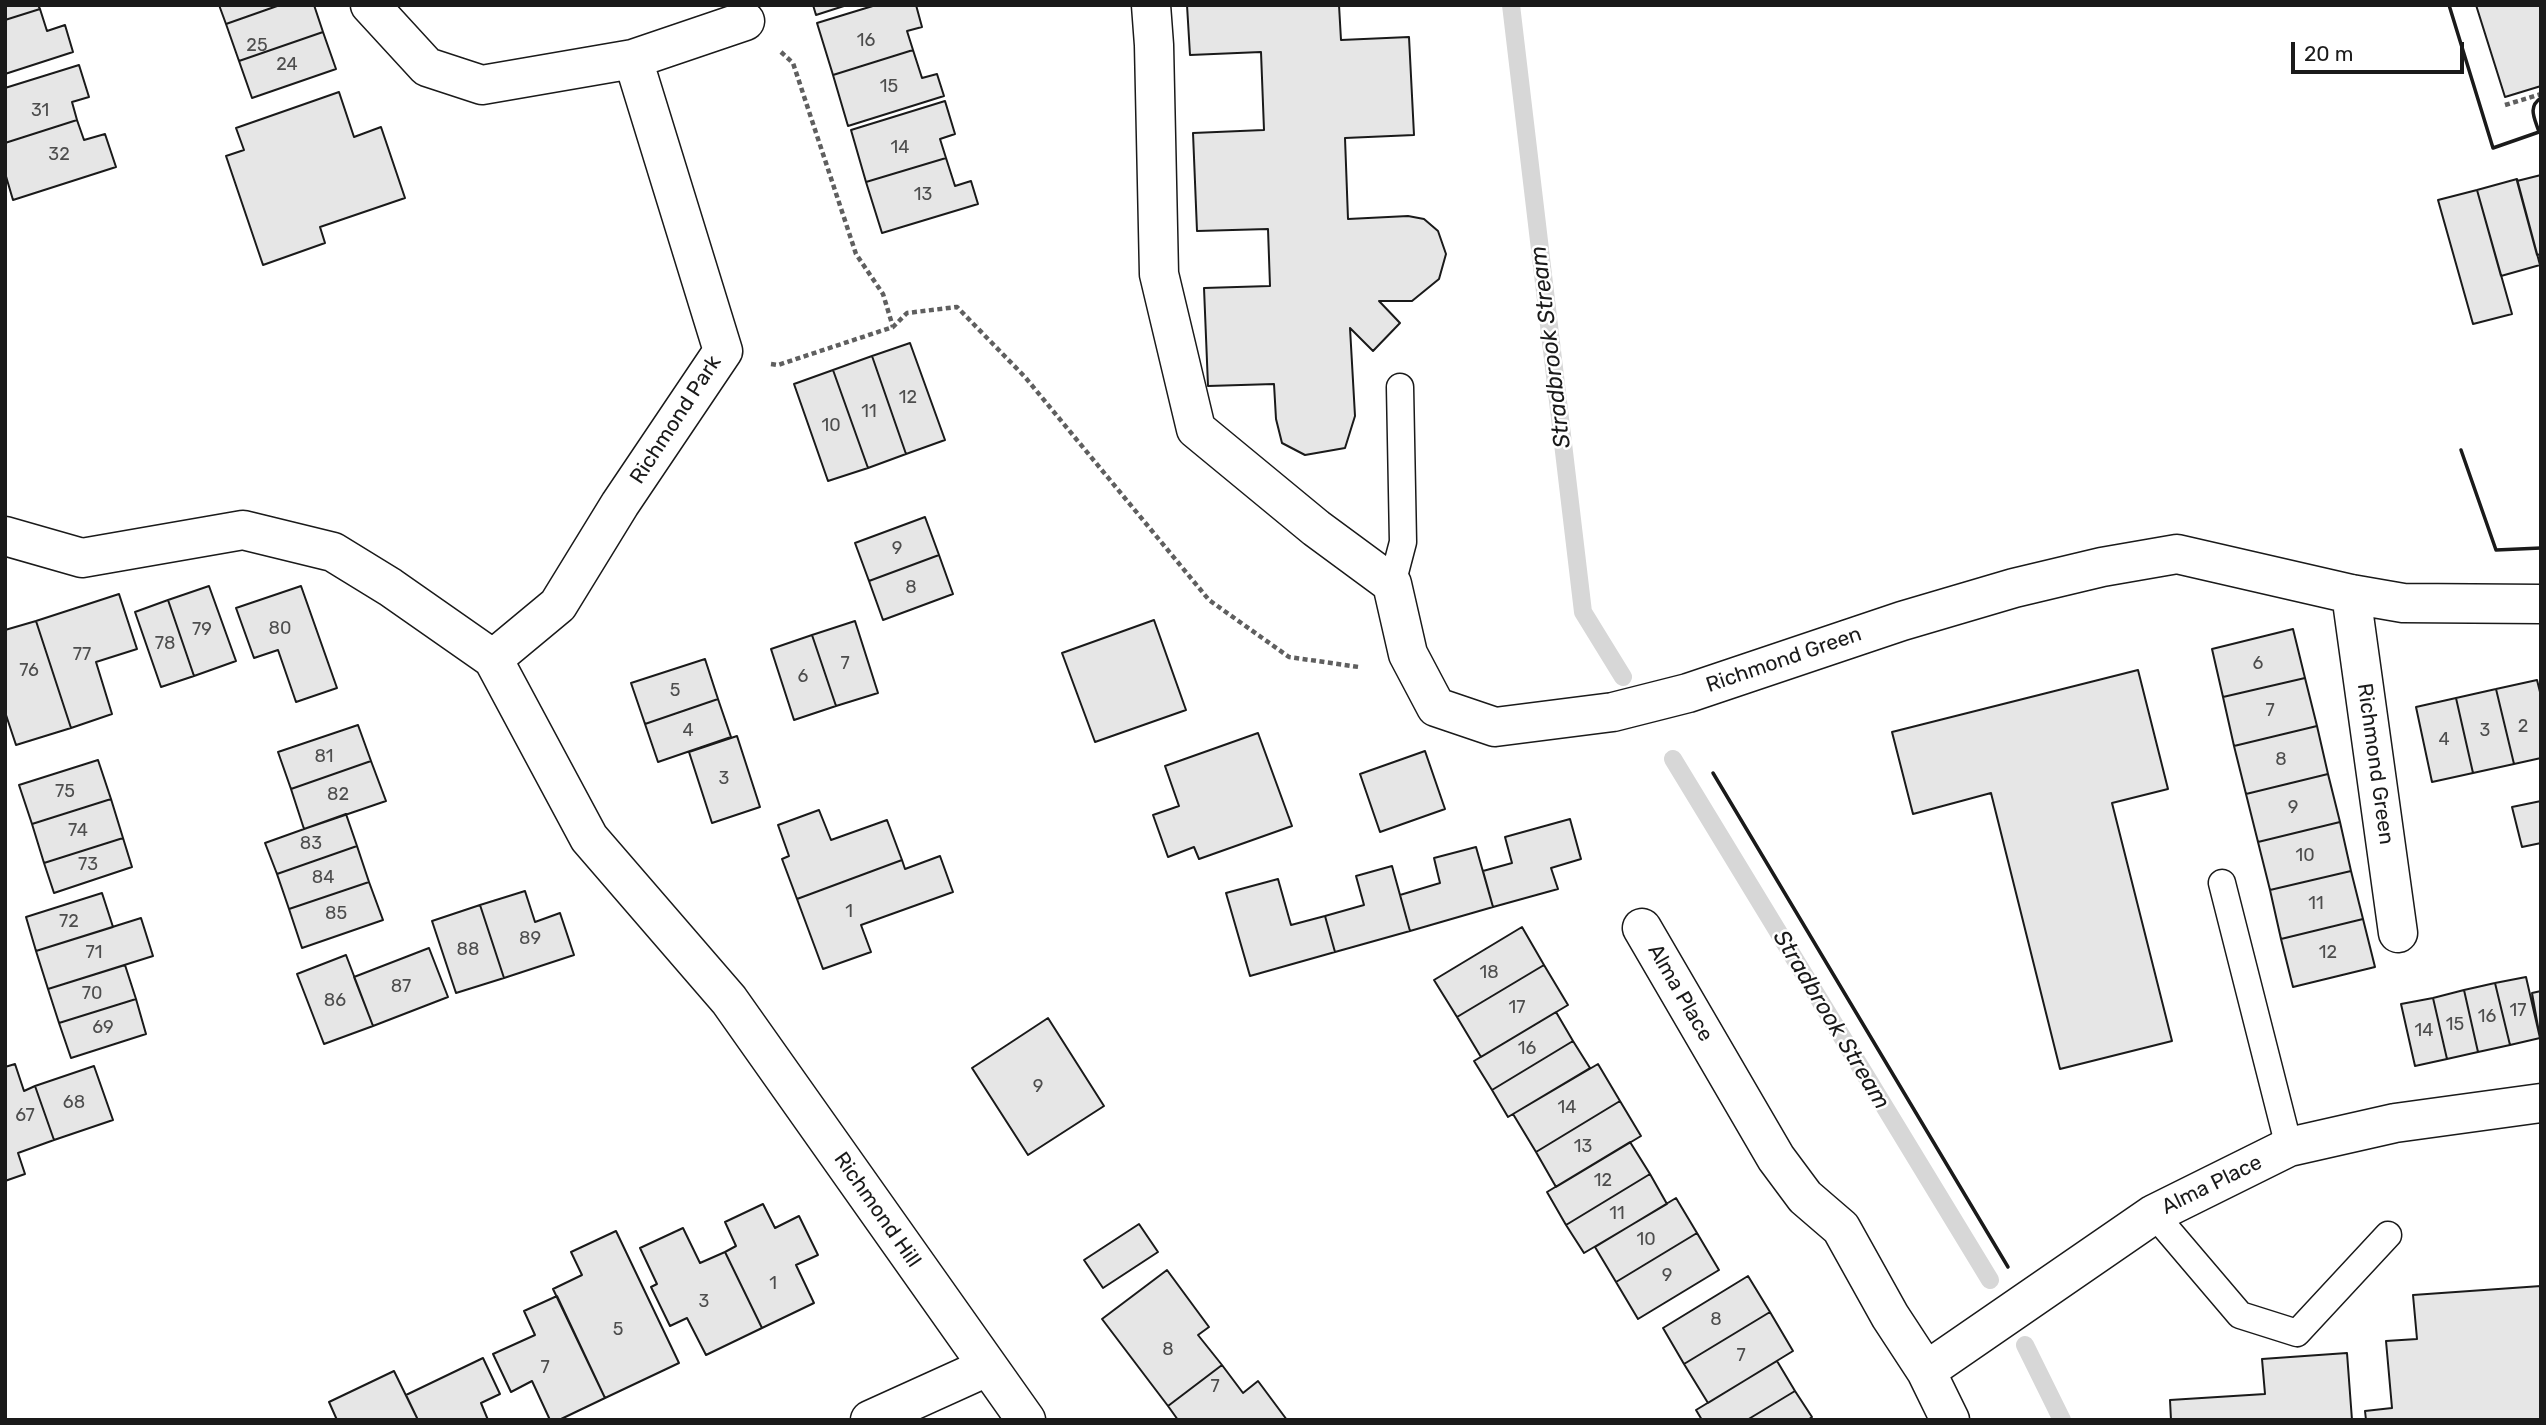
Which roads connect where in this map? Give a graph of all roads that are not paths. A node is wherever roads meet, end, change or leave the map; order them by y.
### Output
1 (370, 5) edge
2 (1151, 5) edge
3 (745, 21) road end
4 (632, 59) junction
5 (1400, 387) dead end
6 (5, 536) edge
7 (1392, 584) junction
8 (2351, 594) junction
9 (2541, 604) edge
10 (494, 659) junction
11 (2222, 883) dead end
12 (1642, 928) dead end
13 (2398, 933) dead end
14 (2541, 1103) edge
15 (2289, 1147) junction
16 (2154, 1214) junction
17 (2388, 1235) dead end
18 (986, 1367) junction
19 (1926, 1371) junction
20 (870, 1420) edge
21 (1026, 1420) edge
22 (1950, 1420) edge

1 - 4 street
2 - 7 street
3 - 4 street
4 - 10 street, Richmond Park
5 - 7 lane
6 - 10 street
7 - 8 street, Richmond Green
8 - 9 street, Richmond Green
8 - 13 street, Richmond Green
10 - 18 street, Richmond Hill
11 - 15 lane
12 - 19 street, Alma Place
14 - 15 street, Alma Place
15 - 16 street, Alma Place
16 - 17 lane
16 - 19 street, Alma Place
18 - 20 street
18 - 21 street, Richmond Hill
19 - 22 street, Alma Place

